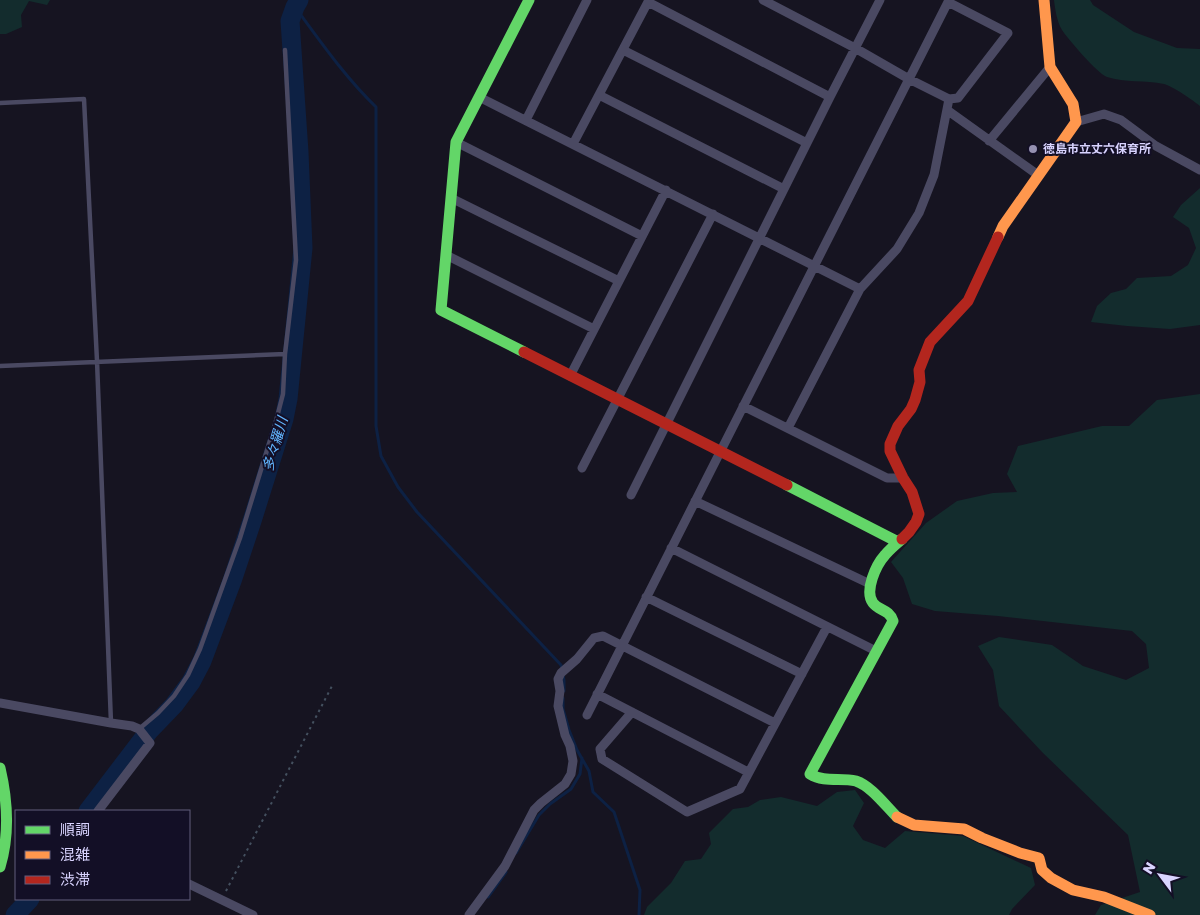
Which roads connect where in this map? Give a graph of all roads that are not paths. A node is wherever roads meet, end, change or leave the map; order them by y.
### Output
1 (529, 0) edge
2 (588, 0) edge
3 (763, 0) edge
4 (880, 0) edge
5 (1044, 0) edge
6 (648, 1) edge
7 (949, 1) edge
8 (855, 48) junction
9 (285, 50) dead end
10 (623, 50) junction
11 (1050, 67) junction
12 (909, 79) junction
13 (599, 95) junction
14 (479, 97) junction
15 (830, 97) junction
16 (949, 99) junction
17 (0, 103) edge
18 (947, 110) junction
19 (526, 120) junction
20 (1076, 122) junction
21 (989, 141) junction
22 (456, 142) junction
23 (807, 143) junction
24 (573, 144) junction
25 (1200, 170) edge
26 (1038, 175) junction
27 (666, 190) junction
28 (784, 190) junction
29 (451, 198) junction
30 (713, 214) junction
31 (642, 236) junction
32 (759, 238) junction
33 (446, 255) junction
34 (814, 266) junction
35 (619, 281) junction
36 (860, 289) junction
37 (594, 329) junction
38 (285, 354) junction
39 (97, 361) junction
40 (0, 366) edge
41 (570, 376) junction
42 (617, 399) junction
43 (743, 406) junction
44 (665, 424) junction
45 (788, 428) junction
46 (720, 452) junction
47 (582, 468) dead end
48 (903, 478) junction
49 (631, 495) dead end
50 (694, 501) junction
51 (898, 542) junction
52 (671, 548) junction
53 (870, 584) junction
54 (646, 596) junction
55 (827, 627) junction
56 (622, 646) junction
57 (876, 651) junction
58 (802, 674) junction
59 (597, 694) junction
60 (0, 703) edge
61 (632, 712) junction
62 (587, 715) dead end
63 (111, 723) junction
64 (774, 724) junction
65 (141, 730) junction
66 (0, 768) edge
67 (748, 772) junction
68 (99, 810) edge
69 (0, 867) edge
70 (190, 884) edge
71 (253, 915) edge
72 (469, 915) edge
73 (1150, 915) edge

1 - 14 street
2 - 19 street
3 - 8 street
4 - 8 street
5 - 11 street
6 - 10 street
6 - 15 street
7 - 12 street
7 - 16 street
8 - 12 street
8 - 15 street
9 - 38 lane
10 - 13 street
10 - 23 street
11 - 20 street
11 - 21 street
12 - 16 street
12 - 34 street
13 - 24 street
13 - 28 street
14 - 19 street
14 - 22 street
15 - 23 street
16 - 18 street
17 - 39 lane
18 - 21 street
18 - 36 street
19 - 24 street
20 - 25 street
20 - 26 street
21 - 26 street
22 - 29 street
22 - 31 street
23 - 28 street
24 - 27 street
26 - 48 street
27 - 30 street
27 - 31 street
28 - 32 street
29 - 33 street
29 - 35 street
30 - 32 street
30 - 42 street
31 - 35 street
32 - 34 street
32 - 44 street
33 - 37 street
33 - 41 street
34 - 36 street
34 - 43 street
35 - 37 street
36 - 45 street
37 - 41 street
38 - 39 lane
38 - 65 lane
39 - 40 lane
39 - 63 lane
41 - 42 street
42 - 44 street
42 - 47 street
43 - 45 street
43 - 46 street
44 - 46 street
44 - 49 street
45 - 48 street
46 - 50 street
46 - 51 street
48 - 51 street
50 - 52 street
50 - 53 street
51 - 53 street
52 - 54 street
52 - 55 street
53 - 57 street
54 - 56 street
54 - 58 street
55 - 57 street
55 - 58 street
56 - 59 street
56 - 64 street
56 - 72 street
57 - 73 street
58 - 64 street
59 - 61 street
59 - 62 street
60 - 63 street
61 - 67 street
61 - 67 street
63 - 65 street
64 - 67 street
65 - 68 street
66 - 69 street
70 - 71 street

